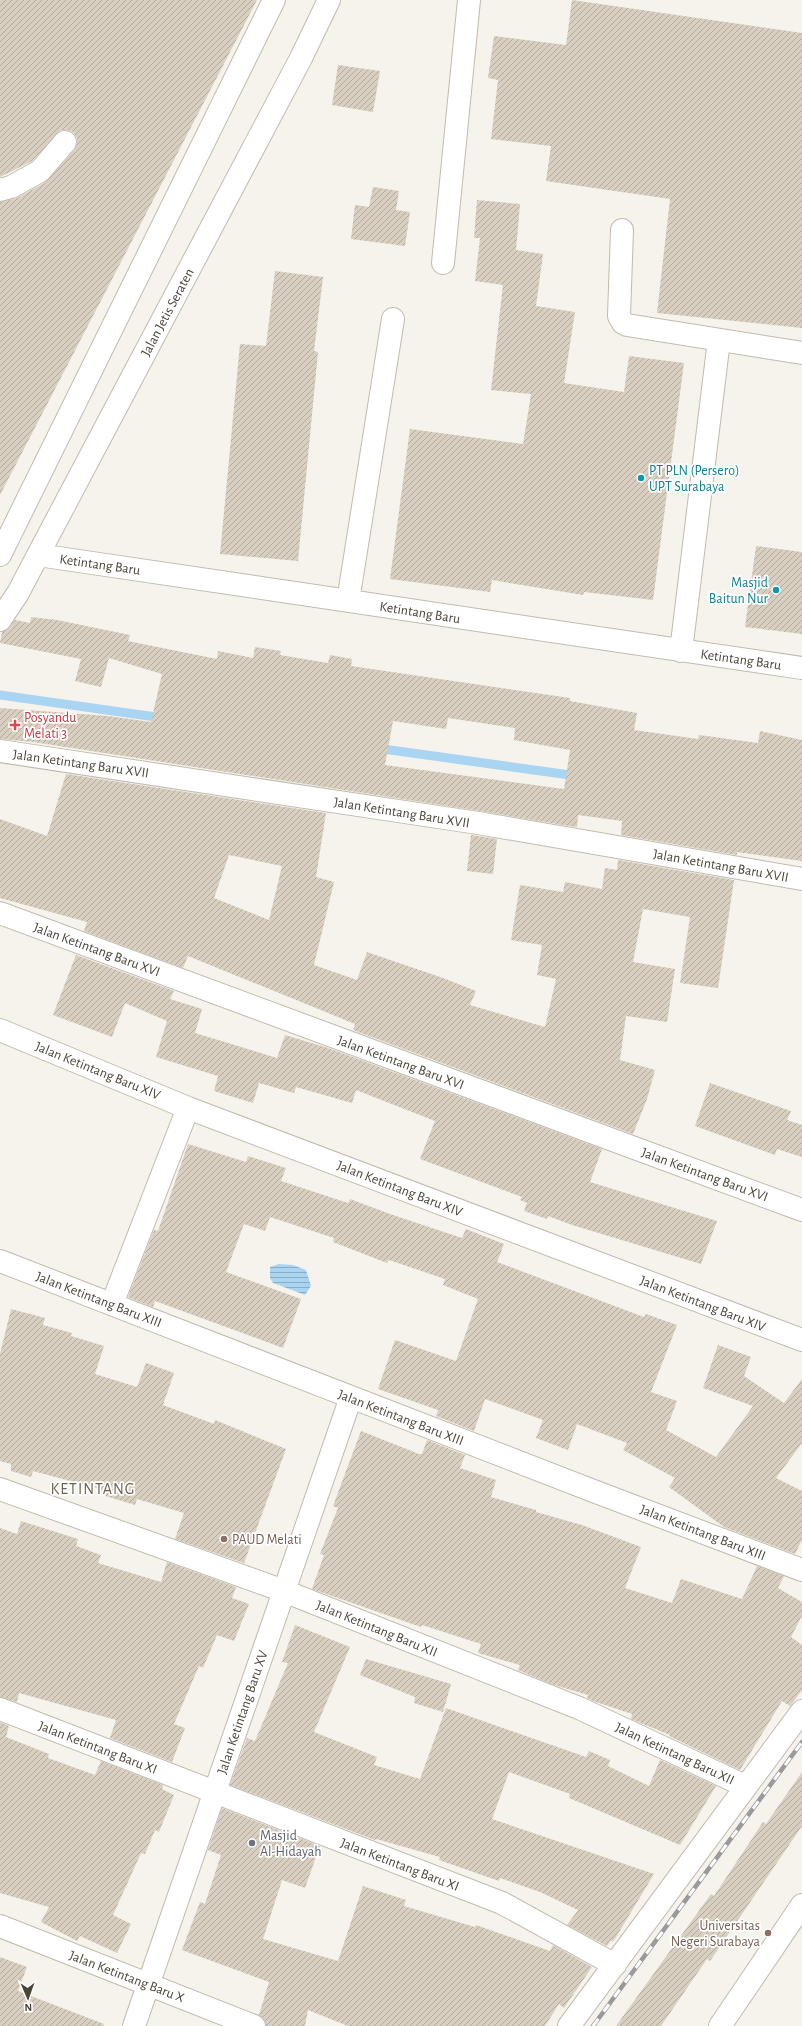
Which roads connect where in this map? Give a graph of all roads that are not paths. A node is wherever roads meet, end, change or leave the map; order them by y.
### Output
1 (274, 0) edge
2 (329, 0) edge
3 (469, 0) edge
4 (65, 142) dead end
5 (0, 190) edge
6 (622, 230) dead end
7 (443, 264) dead end
8 (393, 319) dead end
9 (719, 340) junction
10 (802, 353) edge
11 (0, 555) edge
12 (38, 555) junction
13 (348, 601) junction
14 (0, 620) edge
15 (680, 651) junction
16 (802, 668) edge
17 (0, 751) edge
18 (802, 879) edge
19 (0, 913) edge
20 (0, 1030) edge
21 (188, 1108) junction
22 (802, 1210) edge
23 (0, 1261) edge
24 (112, 1304) junction
25 (802, 1340) edge
26 (351, 1397) junction
27 (0, 1488) edge
28 (802, 1570) edge
29 (284, 1591) junction
30 (0, 1709) edge
31 (802, 1710) edge
32 (745, 1786) junction
33 (215, 1792) junction
34 (802, 1905) edge
35 (0, 1926) edge
36 (615, 1965) junction
37 (148, 1985) junction
38 (134, 2026) edge
39 (254, 2026) edge
40 (570, 2026) edge
41 (720, 2026) edge

1 - 11 street
2 - 12 street, Jalan Jetis Seraten
3 - 7 street
4 - 5 street
6 - 9 street
8 - 13 street
9 - 10 street
9 - 15 street
12 - 13 street, Ketintang Baru
12 - 14 street, Jalan Jetis Seraten
13 - 15 street, Ketintang Baru
15 - 16 street, Ketintang Baru
17 - 18 street, Jalan Ketintang Baru XVII
19 - 22 street, Jalan Ketintang Baru XVI
20 - 21 street, Jalan Ketintang Baru XIV
21 - 24 street
21 - 25 street, Jalan Ketintang Baru XIV
23 - 24 street, Jalan Ketintang Baru XIII
24 - 26 street, Jalan Ketintang Baru XIII
26 - 28 street, Jalan Ketintang Baru XIII
26 - 29 street, Jalan Ketintang Baru XV
27 - 29 street, Jalan Ketintang Baru XII
29 - 32 street, Jalan Ketintang Baru XII
29 - 33 street, Jalan Ketintang Baru XV
30 - 33 street, Jalan Ketintang Baru XI
31 - 32 street
32 - 36 street
33 - 36 street, Jalan Ketintang Baru XI
33 - 37 street, Jalan Ketintang Baru XV
34 - 41 street
35 - 37 street, Jalan Ketintang Baru X
36 - 40 street
37 - 38 street, Jalan Ketintang Baru XV
37 - 39 street, Jalan Ketintang Baru X

